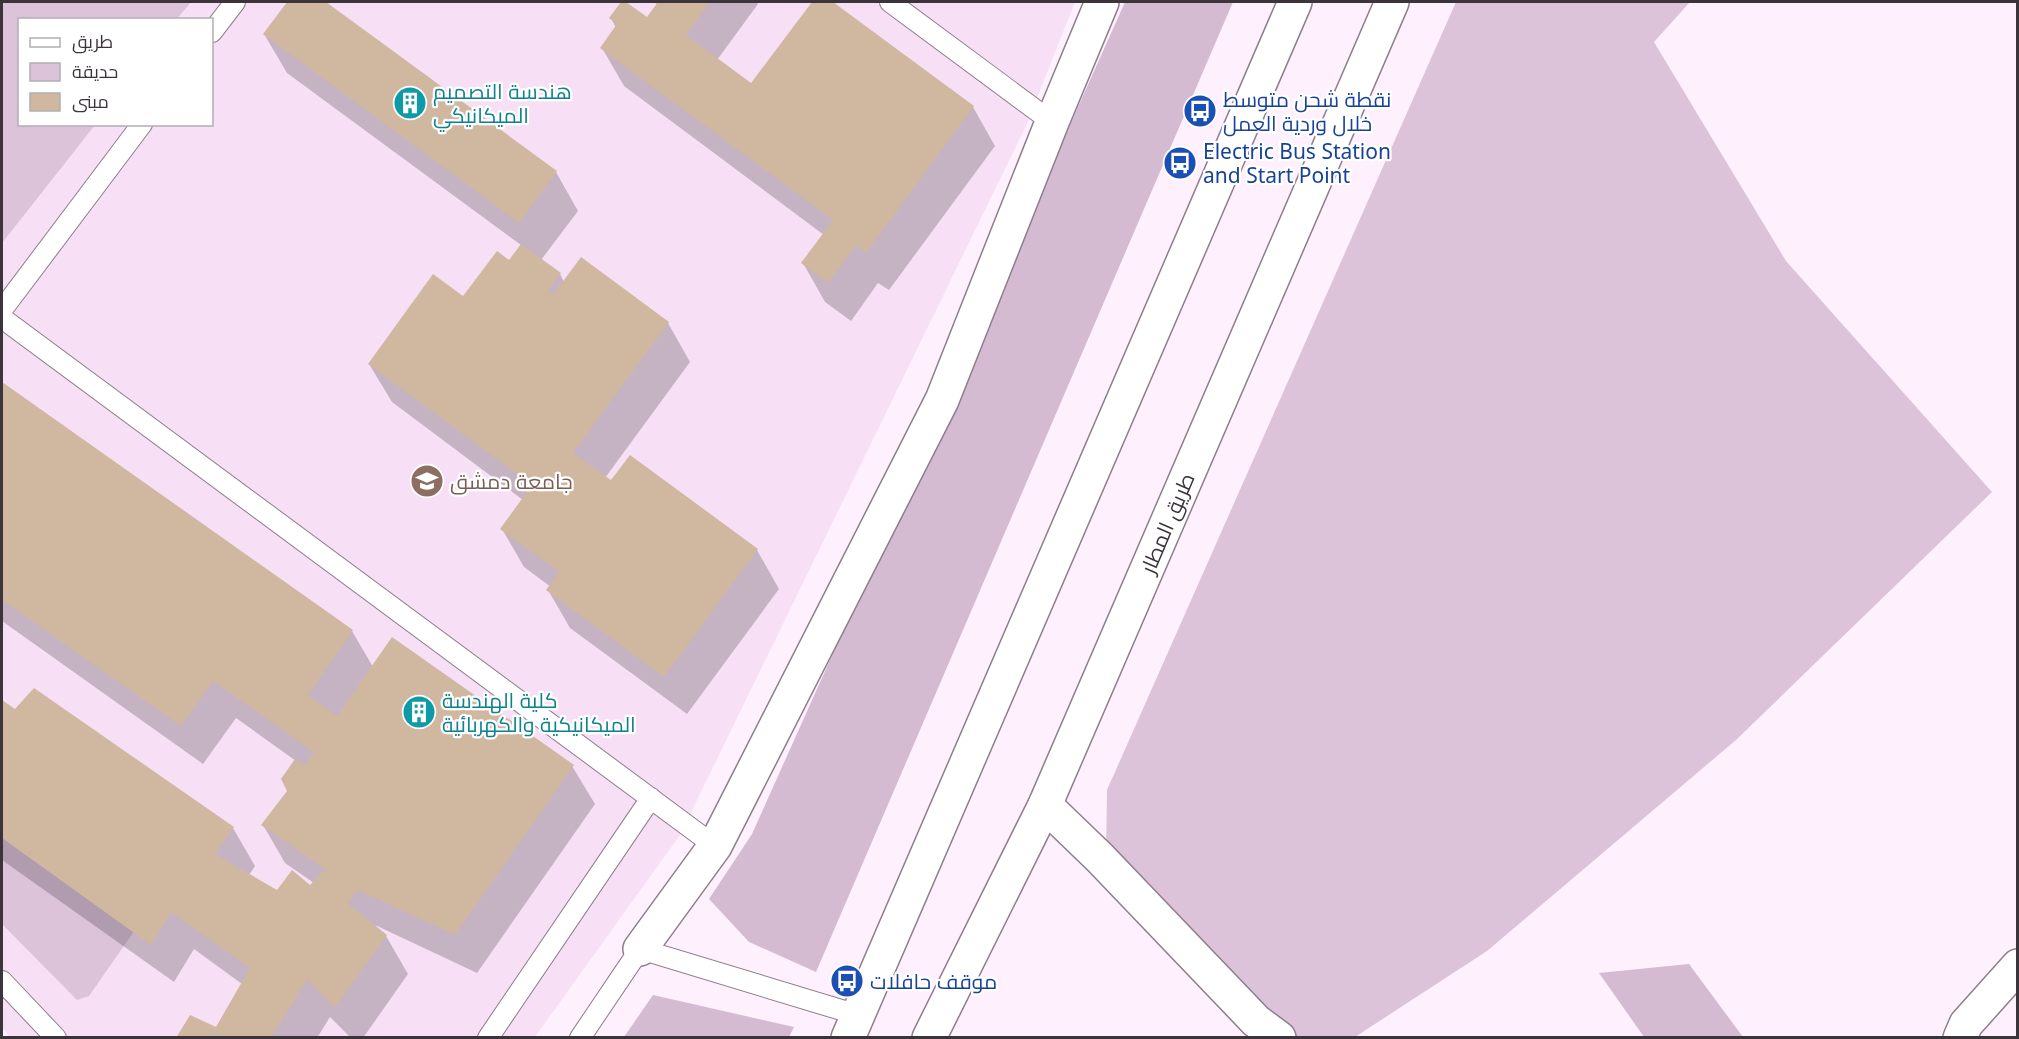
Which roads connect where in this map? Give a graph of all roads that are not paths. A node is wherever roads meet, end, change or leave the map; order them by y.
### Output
1 (235, 2) edge
2 (890, 2) edge
3 (1102, 2) edge
4 (1295, 2) edge
5 (1392, 2) edge
6 (213, 31) edge
7 (1052, 122) junction
8 (140, 126) edge
9 (2, 310) edge
10 (2, 318) edge
11 (651, 798) junction
12 (1045, 805) junction
13 (716, 846) junction
14 (640, 949) junction
15 (2018, 966) edge
16 (2, 981) edge
17 (853, 1026) edge
18 (1260, 1032) edge
19 (1968, 1033) edge
20 (56, 1038) edge
21 (488, 1038) edge
22 (580, 1038) edge
23 (928, 1038) edge

1 - 6 lane
2 - 7 lane
3 - 7 main road
4 - 17 main road
5 - 12 main road, طريق المطار
7 - 13 main road
8 - 9 lane
10 - 11 lane
11 - 13 lane
11 - 21 lane
12 - 18 main road
12 - 23 main road, طريق المطار
13 - 14 main road
14 - 17 lane
14 - 22 lane
15 - 19 main road
16 - 20 lane

